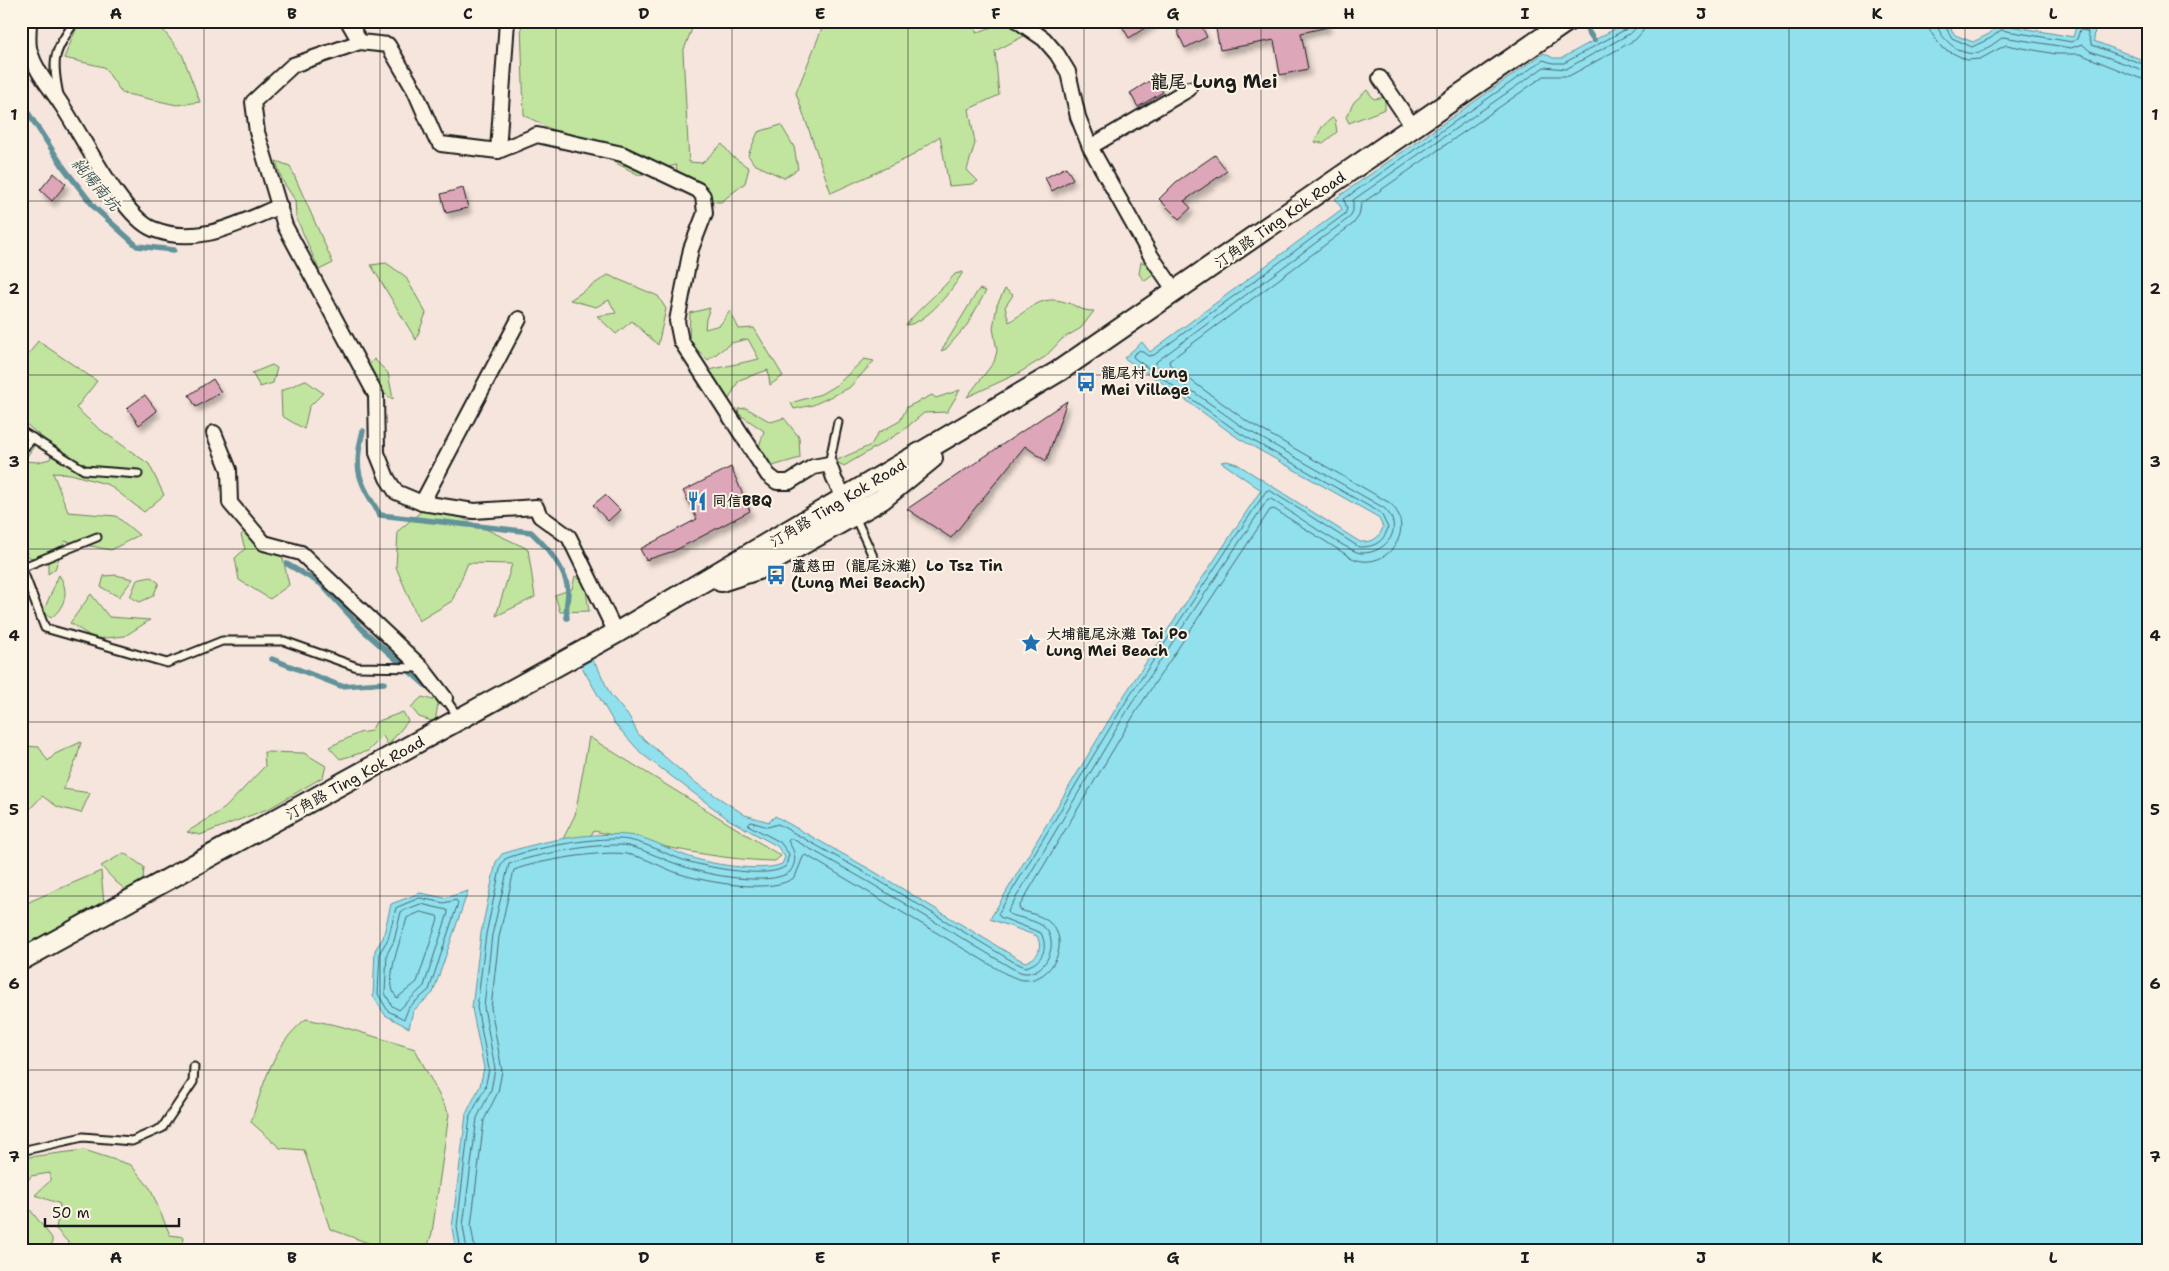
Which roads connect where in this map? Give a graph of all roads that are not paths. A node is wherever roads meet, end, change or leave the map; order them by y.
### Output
1 (29, 21) edge
2 (75, 21) edge
3 (348, 21) edge
4 (507, 21) edge
5 (1018, 21) edge
6 (1567, 21) edge
7 (360, 42) junction
8 (1380, 78) dead end
9 (1189, 89) dead end
10 (61, 103) junction
11 (1413, 127) junction
12 (1090, 148) junction
13 (498, 151) junction
14 (280, 206) junction
15 (1176, 292) junction
16 (519, 319) dead end
17 (838, 422) dead end
18 (21, 431) edge
19 (214, 433) dead end
20 (32, 438) junction
21 (21, 451) edge
22 (829, 464) junction
23 (138, 474) dead end
24 (422, 503) junction
25 (850, 507) junction
26 (98, 537) dead end
27 (876, 563) dead end
28 (21, 567) edge
29 (616, 633) junction
30 (422, 668) junction
31 (445, 698) joint
32 (461, 720) junction
33 (21, 960) edge
34 (194, 1067) dead end
35 (21, 1151) edge

1 - 10 street
2 - 10 lane
3 - 7 street
4 - 13 street
5 - 12 street
6 - 11 main road, 汀角路 Ting Kok Road
7 - 13 street
7 - 14 street
8 - 11 street
9 - 12 street
10 - 14 street
11 - 15 main road, 汀角路 Ting Kok Road
12 - 15 street
13 - 22 street
14 - 24 street
15 - 25 main road, 汀角路 Ting Kok Road
16 - 24 street
17 - 22 lane
18 - 20 lane
19 - 30 street
20 - 21 lane
20 - 23 lane
22 - 25 street
24 - 29 street
25 - 27 lane
25 - 29 main road, 汀角路 Ting Kok Road
26 - 28 lane
28 - 30 lane
29 - 32 main road, 汀角路 Ting Kok Road
30 - 31 street
31 - 32 lane
32 - 33 main road, 汀角路 Ting Kok Road
34 - 35 lane

